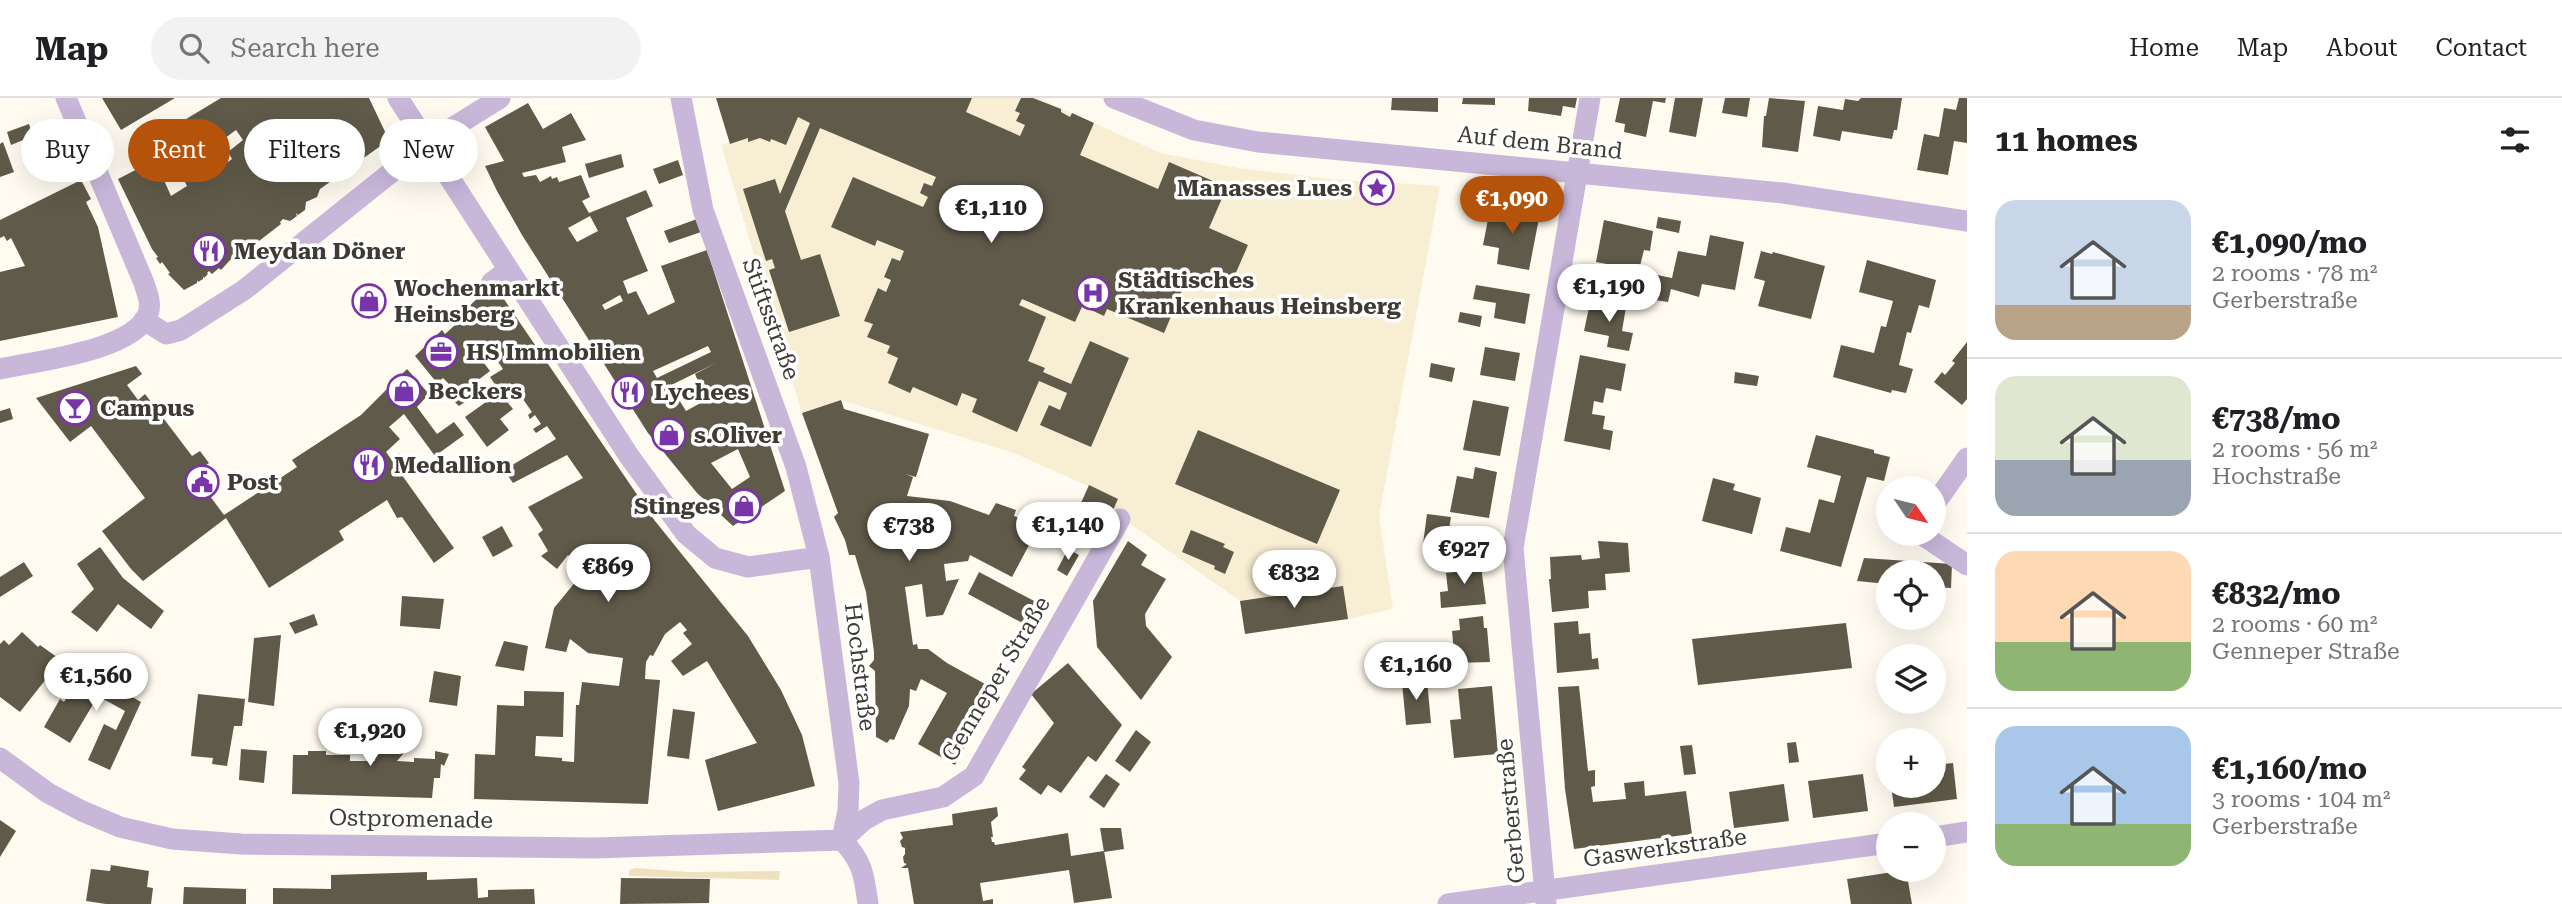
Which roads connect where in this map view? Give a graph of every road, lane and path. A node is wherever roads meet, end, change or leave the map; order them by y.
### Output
1 (66, 98) edge
2 (398, 98) edge
3 (500, 98) edge
4 (681, 98) edge
5 (1114, 98) edge
6 (1590, 98) edge
7 (1162, 106) edge
8 (412, 119) edge
9 (466, 119) edge
10 (1577, 174) junction
11 (379, 182) edge
12 (453, 182) edge
13 (1967, 221) edge
14 (508, 269) junction
15 (490, 282) dead end
16 (142, 323) junction
17 (0, 369) edge
18 (1967, 457) edge
19 (1946, 488) edge
20 (1120, 519) dead end
21 (1939, 546) edge
22 (819, 557) junction
23 (1967, 565) edge
24 (0, 758) edge
25 (1967, 832) edge
26 (1946, 835) edge
27 (842, 840) junction
28 (1876, 845) edge
29 (1545, 898) edge
30 (868, 904) edge
31 (1448, 904) edge

1 - 16 street
2 - 8 street
3 - 9 street
4 - 22 street, Stiftsstraße
5 - 7 street, Auf dem Brand
6 - 10 street, Gerberstraße
7 - 10 street, Auf dem Brand
10 - 13 street, Auf dem Brand
10 - 29 street, Gerberstraße
11 - 16 street
12 - 14 street
14 - 15 street
14 - 22 street
16 - 17 street
18 - 19 street
20 - 27 street, Genneper Straße
21 - 23 street
22 - 27 street, Hochstraße
24 - 27 street, Ostpromenade
25 - 26 street
27 - 30 street
28 - 29 street, Gaswerkstraße
29 - 31 street, Gaswerkstraße

